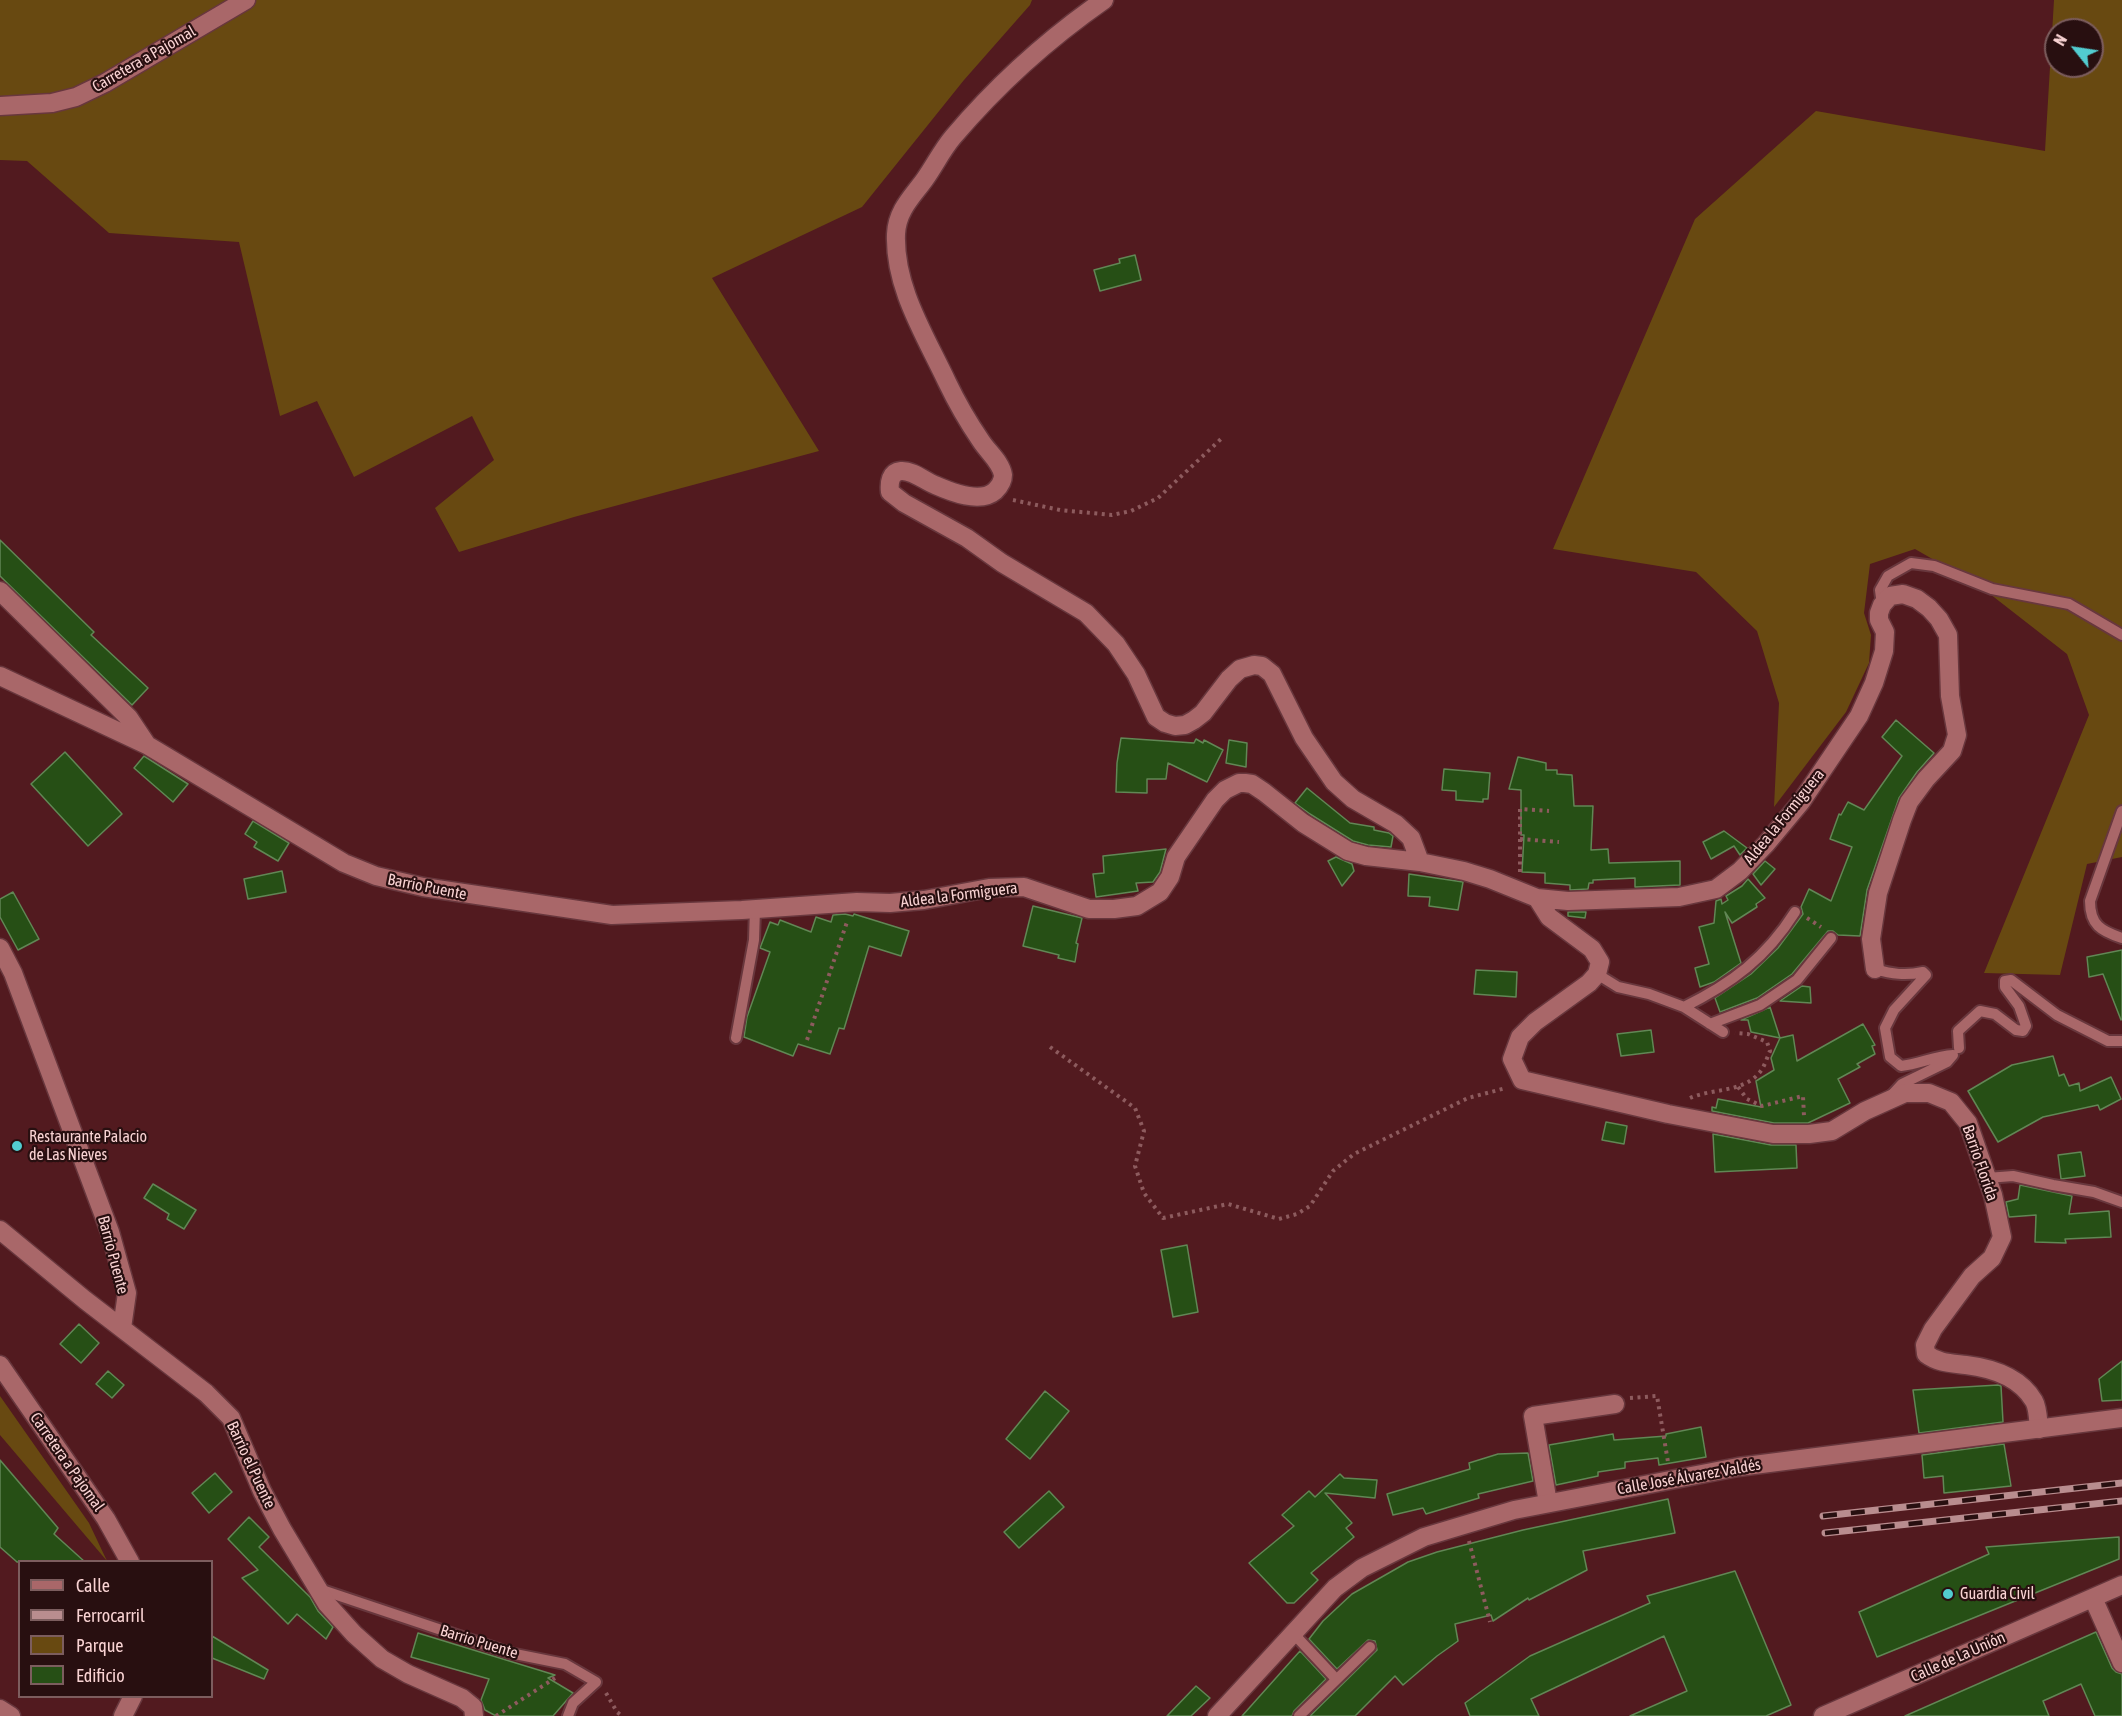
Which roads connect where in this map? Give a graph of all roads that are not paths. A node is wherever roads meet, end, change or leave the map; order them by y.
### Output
1 (246, 0) edge
2 (1104, 0) edge
3 (0, 106) edge
4 (0, 591) edge
5 (1882, 605) junction
6 (2122, 635) edge
7 (0, 676) edge
8 (147, 745) junction
9 (2122, 811) edge
10 (1420, 862) junction
11 (1537, 898) junction
12 (748, 909) junction
13 (1795, 912) dead end
14 (1831, 938) dead end
15 (2122, 938) edge
16 (0, 948) edge
17 (1875, 969) joint
18 (1597, 974) junction
19 (1684, 1007) junction
20 (1710, 1024) junction
21 (1723, 1032) road end
22 (736, 1038) dead end
23 (2122, 1041) edge
24 (1959, 1048) dead end
25 (1887, 1101) junction
26 (1987, 1178) junction
27 (2122, 1202) edge
28 (0, 1230) edge
29 (122, 1328) junction
30 (0, 1365) edge
31 (1615, 1404) road end
32 (2122, 1418) edge
33 (2039, 1429) junction
34 (1548, 1503) junction
35 (129, 1560) edge
36 (2122, 1585) edge
37 (318, 1588) junction
38 (2093, 1598) junction
39 (1293, 1633) junction
40 (1370, 1647) dead end
41 (2122, 1663) edge
42 (1336, 1679) junction
43 (132, 1698) edge
44 (0, 1709) edge
45 (12, 1716) edge
46 (123, 1716) edge
47 (474, 1716) edge
48 (568, 1716) edge
49 (1217, 1716) edge
50 (1299, 1716) edge
51 (1823, 1716) edge

1 - 3 street, Carretera a Pajomal
2 - 10 street
4 - 8 street, Barrio Puente
5 - 6 lane, Aldea la Formiguera
5 - 11 street, Aldea la Formiguera
5 - 17 street
7 - 8 street, Barrio Puente
8 - 12 street, Barrio Puente
9 - 15 lane
10 - 11 street, Aldea la Formiguera
10 - 12 street, Aldea la Formiguera
11 - 18 street
12 - 22 lane
13 - 19 lane
14 - 20 lane
16 - 29 street, Barrio Puente
17 - 25 lane
18 - 19 lane
18 - 25 street, Barrio Florida
19 - 20 lane
20 - 21 lane
23 - 24 lane
25 - 26 street, Barrio Florida
26 - 27 lane
26 - 33 street, Barrio Florida
28 - 29 street, Barrio el Puente
29 - 37 street, Barrio el Puente
30 - 35 street, Carretera a Pajomal
31 - 34 street
32 - 33 street, Calle José Álvarez Valdés
33 - 34 street, Calle José Álvarez Valdés
34 - 39 street, Calle José Álvarez Valdés
36 - 38 street, Calle de La Unión
37 - 47 street, Barrio el Puente
37 - 48 lane, Barrio Puente
38 - 41 street
38 - 51 street, Calle de La Unión
39 - 42 lane
39 - 49 street, Calle José Álvarez Valdés
40 - 42 lane
42 - 50 lane
43 - 46 street
44 - 45 street

